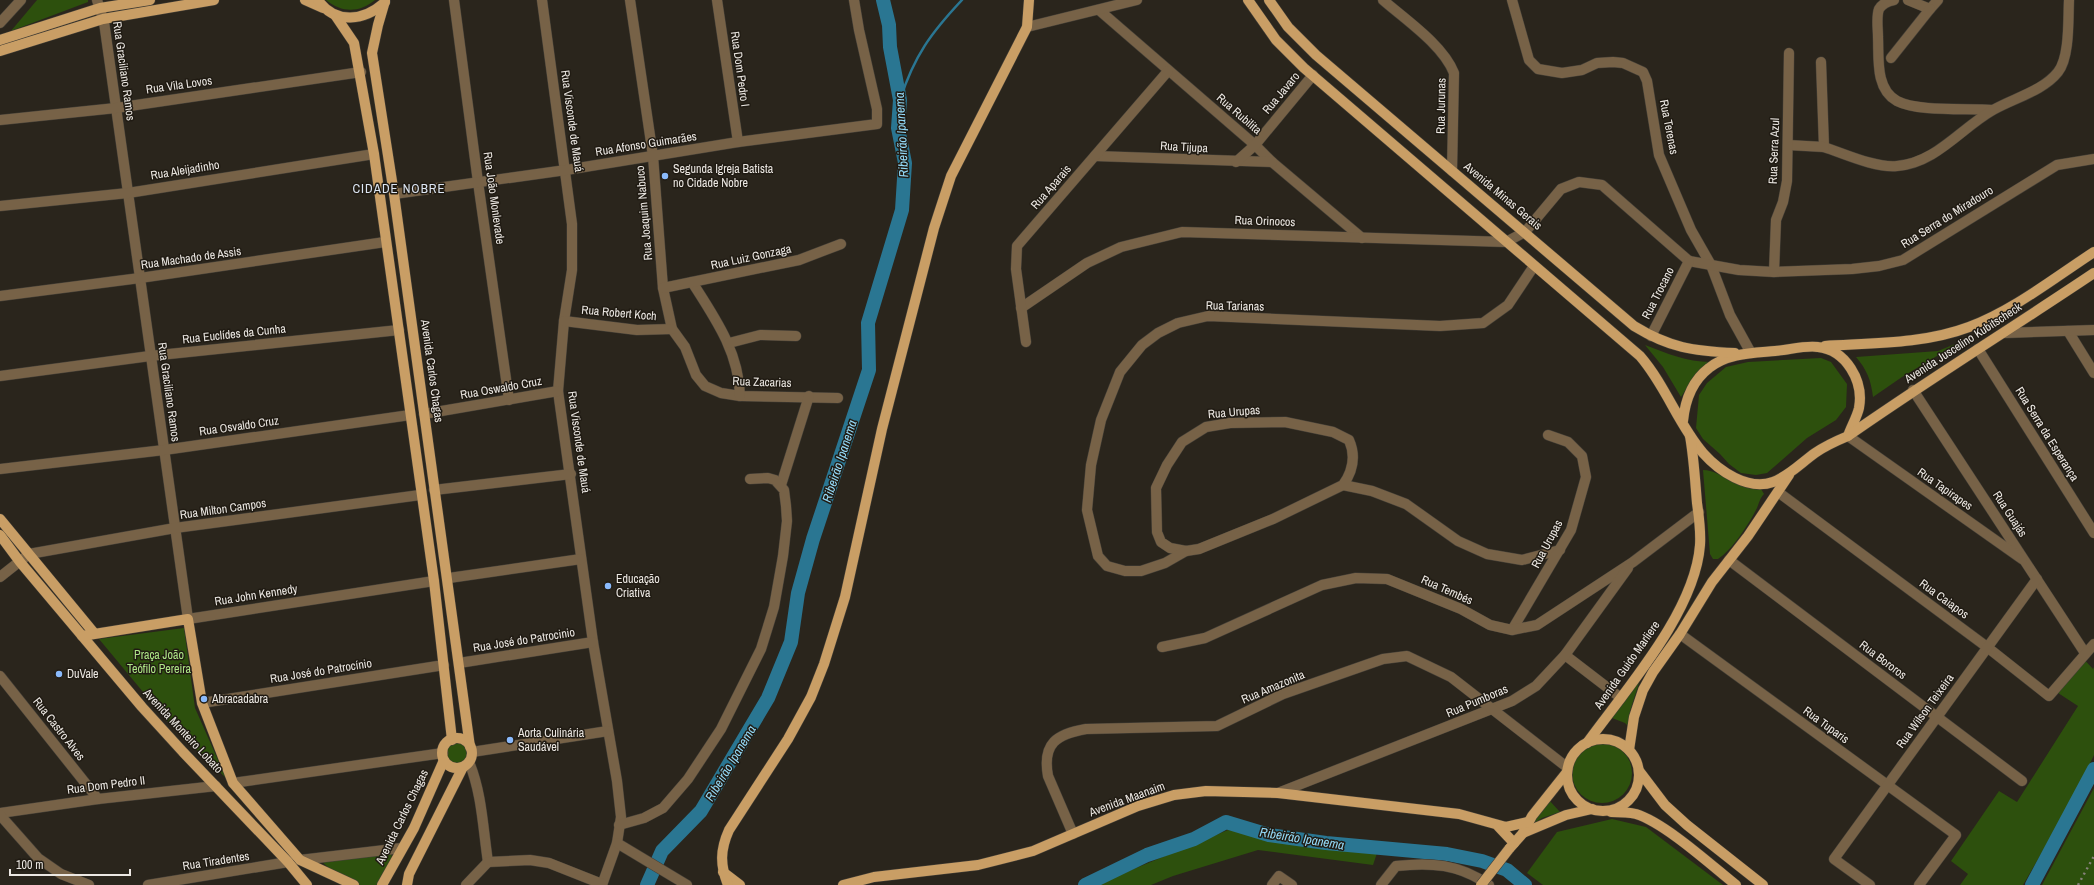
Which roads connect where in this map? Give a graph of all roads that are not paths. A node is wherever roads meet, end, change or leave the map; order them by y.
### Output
1 (21, 0) edge
2 (150, 0) edge
3 (214, 0) edge
4 (305, 0) edge
5 (318, 0) edge
6 (454, 0) edge
7 (542, 0) edge
8 (630, 0) edge
9 (717, 0) edge
10 (854, 0) edge
11 (1029, 0) edge
12 (1137, 0) edge
13 (1248, 0) edge
14 (1270, 0) edge
15 (1383, 0) edge
16 (1512, 0) edge
17 (1894, 0) edge
18 (1908, 0) edge
19 (1938, 0) edge
20 (2069, 0) edge
21 (386, 1) edge
22 (99, 4) edge
23 (1930, 9) junction
24 (1099, 10) junction
25 (331, 13) junction
26 (103, 19) junction
27 (0, 23) edge
28 (1027, 27) junction
29 (0, 40) edge
30 (0, 51) edge
31 (1790, 52) dead end
32 (1891, 58) dead end
33 (1821, 62) dead end
34 (1168, 71) junction
35 (361, 72) junction
36 (1312, 75) junction
37 (116, 108) junction
38 (1992, 110) junction
39 (0, 120) edge
40 (738, 142) junction
41 (1255, 145) junction
42 (1788, 145) junction
43 (1824, 147) junction
44 (374, 154) junction
45 (653, 156) junction
46 (1095, 156) junction
47 (2094, 159) edge
48 (1236, 162) junction
49 (1272, 162) junction
50 (566, 170) junction
51 (1452, 171) junction
52 (478, 182) junction
53 (128, 193) junction
54 (394, 194) junction
55 (0, 206) edge
56 (1524, 232) junction
57 (1362, 238) junction
58 (385, 242) junction
59 (1506, 242) junction
60 (841, 244) dead end
61 (2094, 252) edge
62 (1689, 261) junction
63 (1711, 265) junction
64 (1534, 266) junction
65 (1774, 272) junction
66 (2094, 273) edge
67 (140, 278) junction
68 (692, 282) junction
69 (663, 288) junction
70 (0, 296) edge
71 (1021, 308) junction
72 (564, 321) junction
73 (672, 329) junction
74 (399, 330) junction
75 (2094, 330) edge
76 (2068, 331) junction
77 (2005, 333) junction
78 (796, 336) dead end
79 (1651, 336) junction
80 (1026, 342) dead end
81 (729, 344) junction
82 (1818, 347) junction
83 (1978, 349) junction
84 (1750, 353) junction
85 (150, 356) junction
86 (2094, 373) edge
87 (0, 376) edge
88 (1913, 390) junction
89 (558, 391) junction
90 (740, 396) junction
91 (809, 396) junction
92 (838, 398) dead end
93 (510, 400) junction
94 (424, 414) junction
95 (410, 415) junction
96 (1683, 421) junction
97 (1690, 434) junction
98 (1548, 435) dead end
99 (1848, 436) junction
100 (164, 450) junction
101 (0, 469) edge
102 (1791, 472) junction
103 (571, 474) junction
104 (750, 479) dead end
105 (781, 485) junction
106 (1342, 485) junction
107 (434, 490) junction
108 (1778, 492) junction
109 (420, 495) junction
110 (1698, 512) junction
111 (0, 519) edge
112 (175, 528) junction
113 (2094, 533) edge
114 (0, 535) edge
115 (1161, 542) joint
116 (1560, 550) junction
117 (1186, 551) junction
118 (30, 554) junction
119 (581, 559) junction
120 (1729, 560) junction
121 (20, 562) junction
122 (1633, 562) junction
123 (2027, 563) junction
124 (0, 577) edge
125 (449, 578) junction
126 (2037, 579) junction
127 (434, 581) junction
128 (188, 619) junction
129 (1512, 630) junction
130 (94, 633) junction
131 (1680, 634) junction
132 (82, 636) junction
133 (593, 642) junction
134 (2094, 644) edge
135 (1162, 647) dead end
136 (1988, 647) junction
137 (1565, 654) junction
138 (2084, 654) junction
139 (459, 663) junction
140 (444, 665) junction
141 (0, 676) edge
142 (1621, 698) junction
143 (202, 703) junction
144 (1492, 710) junction
145 (1937, 717) junction
146 (608, 730) junction
147 (452, 740) junction
148 (1587, 743) junction
149 (471, 749) junction
150 (1629, 750) junction
151 (444, 757) junction
152 (466, 764) junction
153 (1568, 770) junction
154 (1640, 772) junction
155 (2022, 781) dead end
156 (233, 783) junction
157 (216, 786) junction
158 (1887, 786) junction
159 (1278, 793) junction
160 (98, 799) junction
161 (1592, 809) junction
162 (1603, 811) junction
163 (0, 814) edge
164 (1528, 822) junction
165 (619, 825) junction
166 (1498, 826) junction
167 (1523, 833) junction
168 (1073, 834) junction
169 (617, 842) junction
170 (1512, 846) junction
171 (402, 848) junction
172 (300, 860) junction
173 (288, 862) junction
174 (488, 862) junction
175 (723, 872) junction
176 (685, 883) edge
177 (602, 884) edge
178 (89, 885) edge
179 (148, 885) edge
180 (307, 885) edge
181 (354, 885) edge
182 (382, 885) edge
183 (407, 885) edge
184 (466, 885) edge
185 (728, 885) edge
186 (740, 885) edge
187 (843, 885) edge
188 (1272, 885) edge
189 (1292, 885) edge
190 (1381, 885) edge
191 (1481, 885) edge
192 (1489, 885) edge
193 (1736, 885) edge
194 (1763, 885) edge
195 (1870, 885) edge
196 (1919, 885) edge

1 - 27 street
2 - 22 main road
3 - 26 main road
4 - 25 main road
5 - 25 main road
6 - 52 street, Rua João Monlevade
7 - 50 street, Rua Visconde de Mauá
8 - 45 street, Rua Joaquim Nabuco
9 - 40 street, Rua Dom Pedro I
10 - 40 street, Rua Afonso Guimarães
11 - 28 main road
12 - 24 street
13 - 36 main road
14 - 51 main road, Avenida Minas Gerais
15 - 51 street, Rua Jurunas
16 - 63 street, Rua Terenas
17 - 38 street
18 - 23 street
19 - 23 street
20 - 38 street
21 - 25 main road
21 - 54 main road, Avenida Carlos Chagas
22 - 26 street, Rua Graciliano Ramos
22 - 29 main road
23 - 32 street
24 - 28 street
24 - 34 street, Rua Rubilita
25 - 35 main road
26 - 30 main road
26 - 37 street, Rua Graciliano Ramos
28 - 175 main road
31 - 42 street, Rua Serra Azul
33 - 43 street
34 - 41 street, Rua Rubilita
34 - 46 street, Rua Aparais
35 - 37 street, Rua Vila Lovos
35 - 44 main road
36 - 41 street, Rua Javaro
36 - 59 main road
37 - 39 street, Rua Vila Lovos
37 - 53 street, Rua Graciliano Ramos
38 - 43 street
40 - 45 street, Rua Afonso Guimarães
41 - 48 street, Rua Javaro
41 - 49 street, Rua Rubilita
42 - 43 street
42 - 65 street, Rua Serra Azul
44 - 53 street, Rua Aleijadinho
44 - 58 main road
45 - 50 street, Rua Afonso Guimarães
45 - 69 street, Rua Joaquim Nabuco
46 - 48 street, Rua Tijupa
46 - 71 street, Rua Aparais
47 - 65 street, Rua Serra do Miradouro
48 - 49 street, Rua Tijupa
49 - 57 street, Rua Rubilita
50 - 52 street, Rua Afonso Guimarães
50 - 72 street, Rua Visconde de Mauá
51 - 56 main road, Avenida Minas Gerais
52 - 54 street, Rua Afonso Guimarães
52 - 93 street, Rua João Monlevade
53 - 55 street, Rua Aleijadinho
53 - 67 street, Rua Graciliano Ramos
54 - 94 main road, Avenida Carlos Chagas
56 - 59 street
56 - 62 street
56 - 79 main road, Avenida Minas Gerais
57 - 59 street, Rua Orinocos
57 - 71 street, Rua Orinocos
58 - 67 street, Rua Machado de Assis
58 - 74 main road
59 - 64 main road
60 - 68 street, Rua Luiz Gonzaga
61 - 82 main road, Avenida Juscelino Kubitscheck
62 - 63 street, Rua Serra do Miradouro
62 - 79 street, Rua Trocano
63 - 65 street, Rua Serra do Miradouro
63 - 84 street, Rua Terenas
64 - 96 main road
64 - 117 street, Rua Tarianas
66 - 77 main road, Avenida Juscelino Kubitscheck
67 - 70 street, Rua Machado de Assis
67 - 85 street, Rua Graciliano Ramos
68 - 69 street, Rua Luiz Gonzaga
68 - 81 street
69 - 73 street, Rua Joaquim Nabuco
71 - 80 street, Rua Aparais
72 - 73 street, Rua Robert Koch
72 - 89 street, Rua Visconde de Mauá
73 - 90 street, Rua Zacarias
74 - 85 street, Rua Euclídes da Cunha
74 - 95 main road
75 - 76 street
76 - 77 street
76 - 86 street
77 - 83 main road, Avenida Juscelino Kubitscheck
78 - 81 street
79 - 84 main road, Avenida Minas Gerais
81 - 90 street
82 - 84 main road, Avenida Juscelino Kubitscheck
82 - 99 main road
83 - 88 main road, Avenida Juscelino Kubitscheck
83 - 113 street, Rua Serra da Esperança
84 - 96 main road
85 - 87 street, Rua Euclídes da Cunha
85 - 100 street, Rua Graciliano Ramos
88 - 99 main road, Avenida Juscelino Kubitscheck
88 - 123 street, Rua Guajás
89 - 93 street, Rua Oswaldo Cruz
89 - 103 street, Rua Visconde de Mauá
90 - 91 street, Rua Zacarias
91 - 92 street, Rua Zacarias
91 - 105 street
93 - 94 street, Rua Oswaldo Cruz
94 - 107 main road, Avenida Carlos Chagas
95 - 100 street, Rua Osvaldo Cruz
95 - 109 main road
96 - 97 main road
97 - 102 main road
97 - 110 main road, Avenida Guido Marliere
98 - 116 street, Rua Urupas
99 - 102 main road, Avenida Juscelino Kubitscheck
99 - 123 street, Rua Tapirapes
100 - 101 street, Rua Osvaldo Cruz
100 - 112 street, Rua Graciliano Ramos
102 - 108 main road, Avenida Guido Marliere
103 - 107 street
103 - 119 street, Rua Visconde de Mauá
104 - 105 street
105 - 165 street
106 - 115 street, Rua Urupas
106 - 116 street
106 - 117 street, Rua Tarianas
107 - 125 main road, Avenida Carlos Chagas
108 - 120 main road, Avenida Guido Marliere
108 - 136 street, Rua Caiapos
109 - 112 street, Rua Milton Campos
109 - 127 main road
110 - 122 street, Rua Tembés
110 - 142 main road, Avenida Guido Marliere
111 - 118 main road
112 - 118 street, Rua Milton Campos
112 - 128 street, Rua Graciliano Ramos
114 - 121 main road, Avenida Monteiro Lobato
115 - 117 street, Rua Tarianas
116 - 129 street, Rua Urupas
118 - 121 street
118 - 130 main road
119 - 125 street
119 - 133 street, Rua Visconde de Mauá
120 - 131 main road, Avenida Guido Marliere
120 - 145 street, Rua Bororos
121 - 124 street
121 - 132 main road, Avenida Monteiro Lobato
122 - 129 street, Rua Tembés
122 - 137 street, Rua Pumboras
123 - 126 street, Rua Guajás
125 - 139 main road, Avenida Carlos Chagas
126 - 136 street, Rua Wilson Teixeira
126 - 138 street, Rua Guajás
127 - 128 street, Rua John Kennedy
127 - 140 main road
128 - 130 main road, Rua John Kennedy
128 - 143 main road, Rua Graciliano Ramos
129 - 135 street, Rua Tembés
130 - 132 main road, Rua John Kennedy
131 - 150 main road, Avenida Guido Marliere
131 - 158 street, Rua Tuparis
132 - 157 main road, Avenida Monteiro Lobato
133 - 139 street, Rua José do Patrocinio
133 - 146 street, Rua Visconde de Mauá
134 - 138 street
136 - 138 street, Rua Caiapos
136 - 145 street, Rua Wilson Teixeira
137 - 142 street
137 - 144 street, Rua Pumboras
139 - 149 main road, Avenida Carlos Chagas
140 - 143 street, Rua José do Patrocínio
140 - 147 main road
141 - 160 street, Rua Castro Alves
142 - 148 main road, Avenida Guido Marliere
143 - 156 main road, Rua Graciliano Ramos
144 - 153 street, Rua Amazonita
144 - 159 street, Rua Pumboras
144 - 168 street, Rua Amazonita
145 - 155 street, Rua Bororos
145 - 158 street, Rua Wilson Teixeira
146 - 149 street
146 - 165 street, Rua Visconde de Mauá
147 - 149 main road
147 - 151 main road
148 - 150 main road
148 - 153 main road
149 - 152 main road
150 - 154 main road
151 - 152 main road
151 - 156 street
151 - 171 main road, Avenida Carlos Chagas
152 - 174 street
152 - 183 main road
153 - 161 main road
153 - 164 main road
154 - 162 main road
154 - 194 main road
156 - 172 main road, Avenida Monteiro Lobato
157 - 160 street, Rua Dom Pedro II
157 - 173 main road, Avenida Monteiro Lobato
158 - 195 street, Rua Wilson Teixeira
158 - 196 street, Rua Tuparis
159 - 166 main road, Avenida Maanaim
159 - 168 main road, Avenida Maanaim
160 - 163 street, Rua Dom Pedro II
161 - 162 main road
161 - 167 main road
162 - 193 main road
163 - 178 street
164 - 166 main road, Avenida Maanaim
164 - 167 main road
165 - 169 street, Rua Visconde de Mauá
166 - 170 main road, Avenida Maanaim
167 - 170 main road
168 - 187 main road, Avenida Maanaim
169 - 176 street
169 - 177 street, Rua Visconde de Mauá
170 - 191 main road, bridge
171 - 172 street
171 - 182 main road, Avenida Carlos Chagas
172 - 181 main road, Avenida Monteiro Lobato
173 - 179 street, Rua Tiradentes
173 - 180 main road, Avenida Monteiro Lobato
174 - 177 street
174 - 184 street
175 - 185 main road
175 - 186 main road
188 - 189 street
190 - 192 street

